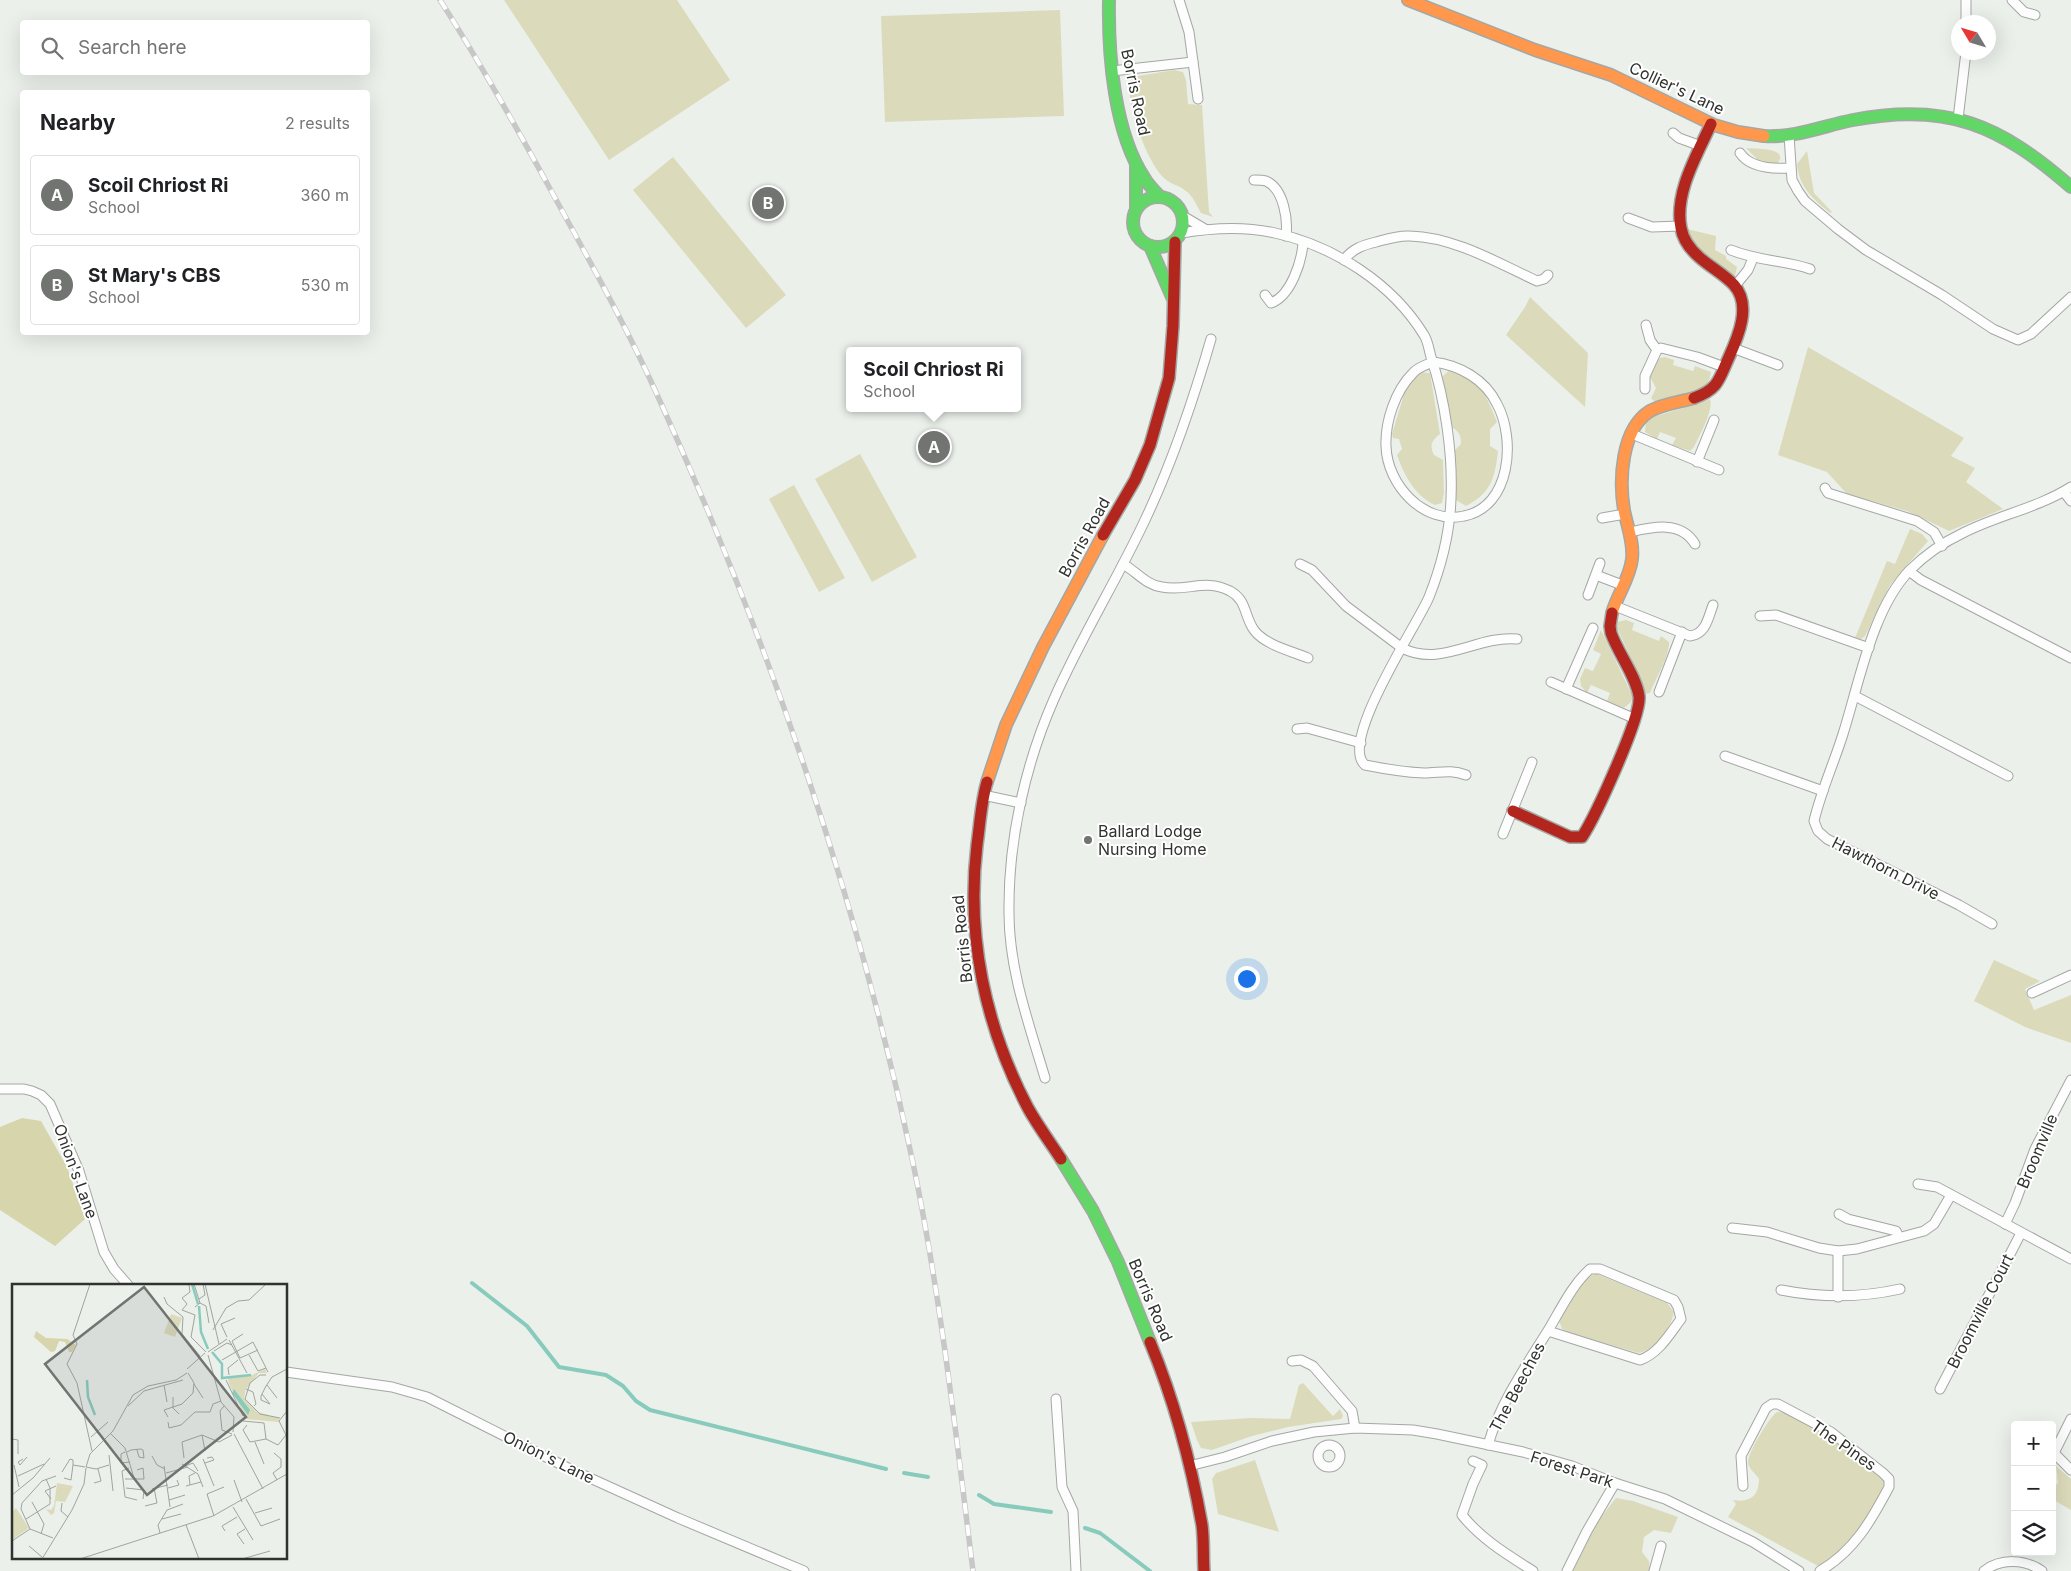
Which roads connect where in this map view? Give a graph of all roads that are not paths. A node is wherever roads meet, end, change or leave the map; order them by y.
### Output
1 (1109, 0) edge
2 (1179, 0) edge
3 (1408, 0) edge
4 (1966, 0) edge
5 (2012, 0) edge
6 (1966, 15) edge
7 (2035, 15) dead end
8 (1965, 60) edge
9 (1193, 62) junction
10 (1112, 71) junction
11 (1198, 99) dead end
12 (1958, 118) junction
13 (1711, 124) junction
14 (1672, 133) dead end
15 (1789, 135) junction
16 (1701, 146) junction
17 (1740, 153) dead end
18 (1136, 160) junction
19 (1790, 168) junction
20 (1254, 180) dead end
21 (2071, 187) edge
22 (1160, 197) junction
23 (1136, 209) junction
24 (1183, 216) junction
25 (1628, 218) dead end
26 (1681, 226) junction
27 (1205, 229) junction
28 (1286, 236) junction
29 (1178, 237) junction
30 (1303, 242) junction
31 (1150, 246) junction
32 (1731, 250) dead end
33 (1753, 258) junction
34 (1344, 260) junction
35 (1810, 269) dead end
36 (1548, 275) dead end
37 (1735, 286) junction
38 (1265, 295) dead end
39 (2071, 297) edge
40 (1173, 299) junction
41 (1646, 325) dead end
42 (1211, 339) dead end
43 (1733, 348) junction
44 (1657, 350) junction
45 (1433, 362) junction
46 (1778, 365) dead end
47 (1724, 367) junction
48 (1645, 389) dead end
49 (1714, 420) dead end
50 (1632, 434) junction
51 (1697, 462) junction
52 (1719, 470) dead end
53 (1825, 488) dead end
54 (2068, 490) edge
55 (2071, 501) edge
56 (1625, 514) junction
57 (1449, 517) junction
58 (1602, 518) dead end
59 (1630, 532) junction
60 (1695, 544) dead end
61 (1942, 546) junction
62 (1600, 563) dead end
63 (1123, 564) junction
64 (1300, 564) dead end
65 (1909, 571) junction
66 (1596, 575) junction
67 (1622, 585) junction
68 (1588, 596) dead end
69 (1713, 605) dead end
70 (1615, 606) junction
71 (1760, 616) dead end
72 (1593, 628) dead end
73 (1682, 632) junction
74 (1517, 639) dead end
75 (1402, 648) junction
76 (1869, 648) junction
77 (1308, 658) dead end
78 (2071, 658) edge
79 (1550, 682) dead end
80 (1566, 689) junction
81 (1659, 692) dead end
82 (1855, 696) junction
83 (1634, 718) junction
84 (1297, 729) dead end
85 (1361, 743) junction
86 (1725, 756) dead end
87 (1532, 762) dead end
88 (1466, 775) dead end
89 (2008, 776) dead end
90 (1823, 791) junction
91 (983, 795) junction
92 (1021, 803) junction
93 (1513, 811) junction
94 (1503, 834) dead end
95 (1992, 924) dead end
96 (2071, 975) edge
97 (2032, 993) dead end
98 (1045, 1078) dead end
99 (2071, 1080) edge
100 (0, 1089) edge
101 (1918, 1184) dead end
102 (1951, 1195) junction
103 (1839, 1214) dead end
104 (2005, 1224) junction
105 (1732, 1228) dead end
106 (2021, 1233) junction
107 (1899, 1237) junction
108 (1838, 1251) junction
109 (2071, 1259) edge
110 (127, 1284) edge
111 (1900, 1289) dead end
112 (1780, 1290) dead end
113 (1838, 1297) junction
114 (1548, 1331) junction
115 (1292, 1360) dead end
116 (288, 1372) edge
117 (1940, 1389) dead end
118 (1056, 1399) dead end
119 (2071, 1419) edge
120 (1355, 1428) junction
121 (1327, 1431) junction
122 (1329, 1445) dead end
123 (1488, 1445) junction
124 (2056, 1449) edge
125 (2056, 1458) edge
126 (1473, 1461) dead end
127 (1189, 1466) junction
128 (2071, 1470) edge
129 (1615, 1483) junction
130 (1743, 1486) dead end
131 (1661, 1546) dead end
132 (804, 1571) edge
133 (1079, 1571) edge
134 (1204, 1571) edge
135 (1533, 1571) edge
136 (1567, 1571) edge
137 (1654, 1571) edge
138 (1799, 1571) edge
139 (1820, 1571) edge
140 (1984, 1571) edge
141 (2042, 1571) edge

1 - 10 street, Borris Road
2 - 9 street
3 - 13 street, Collier's Lane
4 - 6 street
5 - 7 street
8 - 12 street
9 - 10 street
9 - 11 street
10 - 18 street, Borris Road
12 - 15 street, Collier's Lane
12 - 21 street, Collier's Lane
13 - 15 street, Collier's Lane
13 - 16 street
14 - 16 street
15 - 19 street
16 - 26 street
17 - 19 street
18 - 22 street, Borris Road
18 - 23 street, Borris Road
19 - 39 street
20 - 28 street
22 - 23 street
22 - 24 street
23 - 31 street
24 - 27 street
24 - 29 street
25 - 26 street
26 - 37 street
27 - 28 street
27 - 29 street
28 - 30 street
29 - 31 street
29 - 40 street, Borris Road
30 - 34 street
30 - 38 street
31 - 40 street, Borris Road
32 - 33 street
33 - 35 street
33 - 37 street
34 - 36 street
34 - 45 street
37 - 43 street
40 - 91 street, Borris Road
41 - 44 street
42 - 63 street
43 - 46 street
43 - 47 street
44 - 47 street
44 - 48 street
45 - 57 street
45 - 57 street
45 - 57 street
47 - 50 street
49 - 51 street
50 - 51 street
50 - 56 street
51 - 52 street
53 - 61 street
54 - 55 street, Hawthorn Drive
54 - 61 street, Hawthorn Drive
56 - 58 street
56 - 59 street
57 - 75 street
59 - 60 street
59 - 67 street
61 - 65 street, Hawthorn Drive
62 - 66 street
63 - 77 street
63 - 92 street
64 - 75 street
65 - 76 street, Hawthorn Drive
65 - 78 street
66 - 67 street
66 - 68 street
67 - 70 street
69 - 73 street
70 - 73 street
70 - 83 street
71 - 76 street
72 - 80 street
73 - 81 street
74 - 75 street
75 - 85 street
76 - 82 street, Hawthorn Drive
79 - 80 street
80 - 83 street
82 - 89 street
82 - 90 street, Hawthorn Drive
83 - 93 street
84 - 85 street
85 - 88 street
86 - 90 street
87 - 93 street
90 - 95 street, Hawthorn Drive
91 - 92 street
91 - 127 street, Borris Road
92 - 98 street
93 - 94 street
96 - 97 street
99 - 104 street, Broomville
100 - 110 street, Onion's Lane
101 - 102 street
102 - 104 street
102 - 107 street
103 - 107 street
104 - 106 street
105 - 108 street
106 - 109 street
106 - 117 street, Broomville Court
107 - 108 street
108 - 113 street
111 - 113 street
112 - 113 street
114 - 114 street, The Beeches
114 - 123 street, The Beeches
115 - 120 street
116 - 132 street, Onion's Lane
118 - 133 street
119 - 124 street
120 - 121 street, Forest Park
120 - 123 street, Forest Park
121 - 122 street
121 - 127 street, Forest Park
123 - 129 street, Forest Park
125 - 128 street
126 - 135 street
127 - 134 street, Borris Road
129 - 136 street
129 - 138 street, Forest Park
130 - 139 street, The Pines
131 - 137 street
140 - 141 street

